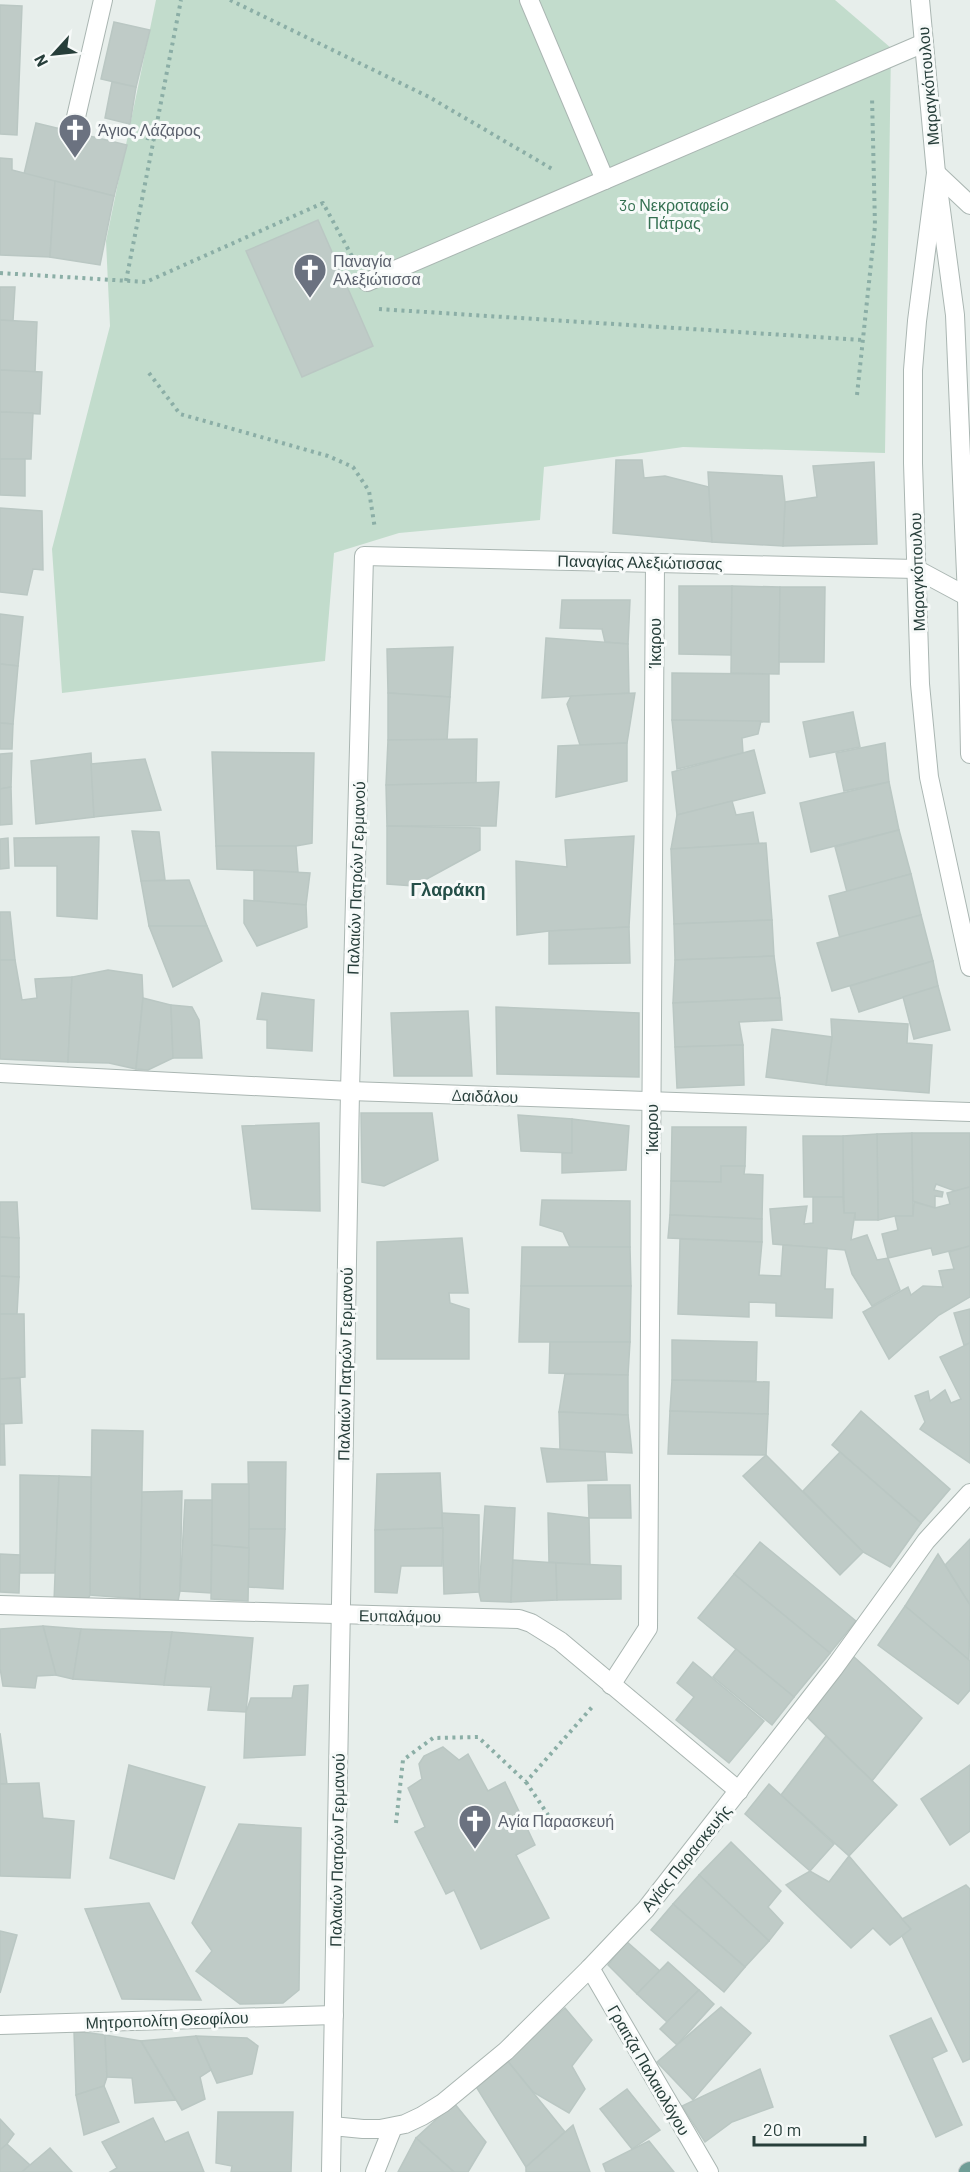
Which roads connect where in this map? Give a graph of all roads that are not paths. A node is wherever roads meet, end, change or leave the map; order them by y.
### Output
1 (103, 0) edge
2 (528, 0) edge
3 (920, 0) edge
4 (924, 44) junction
5 (76, 117) road end
6 (936, 173) junction
7 (605, 180) junction
8 (970, 205) edge
9 (367, 282) road end
10 (372, 556) joint
11 (655, 563) junction
12 (916, 569) junction
13 (969, 597) edge
14 (970, 754) edge
15 (970, 967) edge
16 (0, 1072) edge
17 (350, 1091) junction
18 (652, 1102) junction
19 (970, 1112) edge
20 (970, 1493) edge
21 (0, 1605) edge
22 (341, 1615) junction
23 (611, 1684) junction
24 (739, 1791) junction
25 (590, 1968) junction
26 (334, 2015) junction
27 (0, 2025) edge
28 (332, 2126) junction
29 (393, 2127) junction
30 (331, 2172) edge
31 (375, 2172) edge
32 (709, 2172) edge

1 - 5 street
2 - 7 street
3 - 4 street, Μαραγκόπουλου
4 - 6 street, Μαραγκόπουλου
4 - 7 street
6 - 8 street
6 - 12 street, Μαραγκόπουλου
6 - 13 street, Μαραγκόπουλου
7 - 9 street
10 - 11 street, Παναγίας Αλεξιώτισσας
10 - 17 street, Παλαιών Πατρών Γερμανού
11 - 12 street, Παναγίας Αλεξιώτισσας
11 - 18 street, Ίκαρου
12 - 13 street
12 - 15 street, Μαραγκόπουλου
13 - 14 street, Μαραγκόπουλου
16 - 17 street, Δαιδάλου
17 - 18 street, Δαιδάλου
17 - 22 street, Παλαιών Πατρών Γερμανού
18 - 19 street, Δαιδάλου
18 - 23 street, Ίκαρου
20 - 24 street, Αγίας Παρασκευής
21 - 22 street, Ευπαλάμου
22 - 23 street, Ευπαλάμου
22 - 26 street, Παλαιών Πατρών Γερμανού
23 - 24 street, Ευπαλάμου
24 - 25 street, Αγίας Παρασκευής
25 - 29 street, Αγίας Παρασκευής
25 - 32 street, Γραιτζα Παλαιολόγου
26 - 27 street, Μητροπολίτη Θεοφίλου
26 - 28 street, Παλαιών Πατρών Γερμανού
28 - 29 street, Αγίας Παρασκευής
28 - 30 street, Παλαιών Πατρών Γερμανού
29 - 31 street

